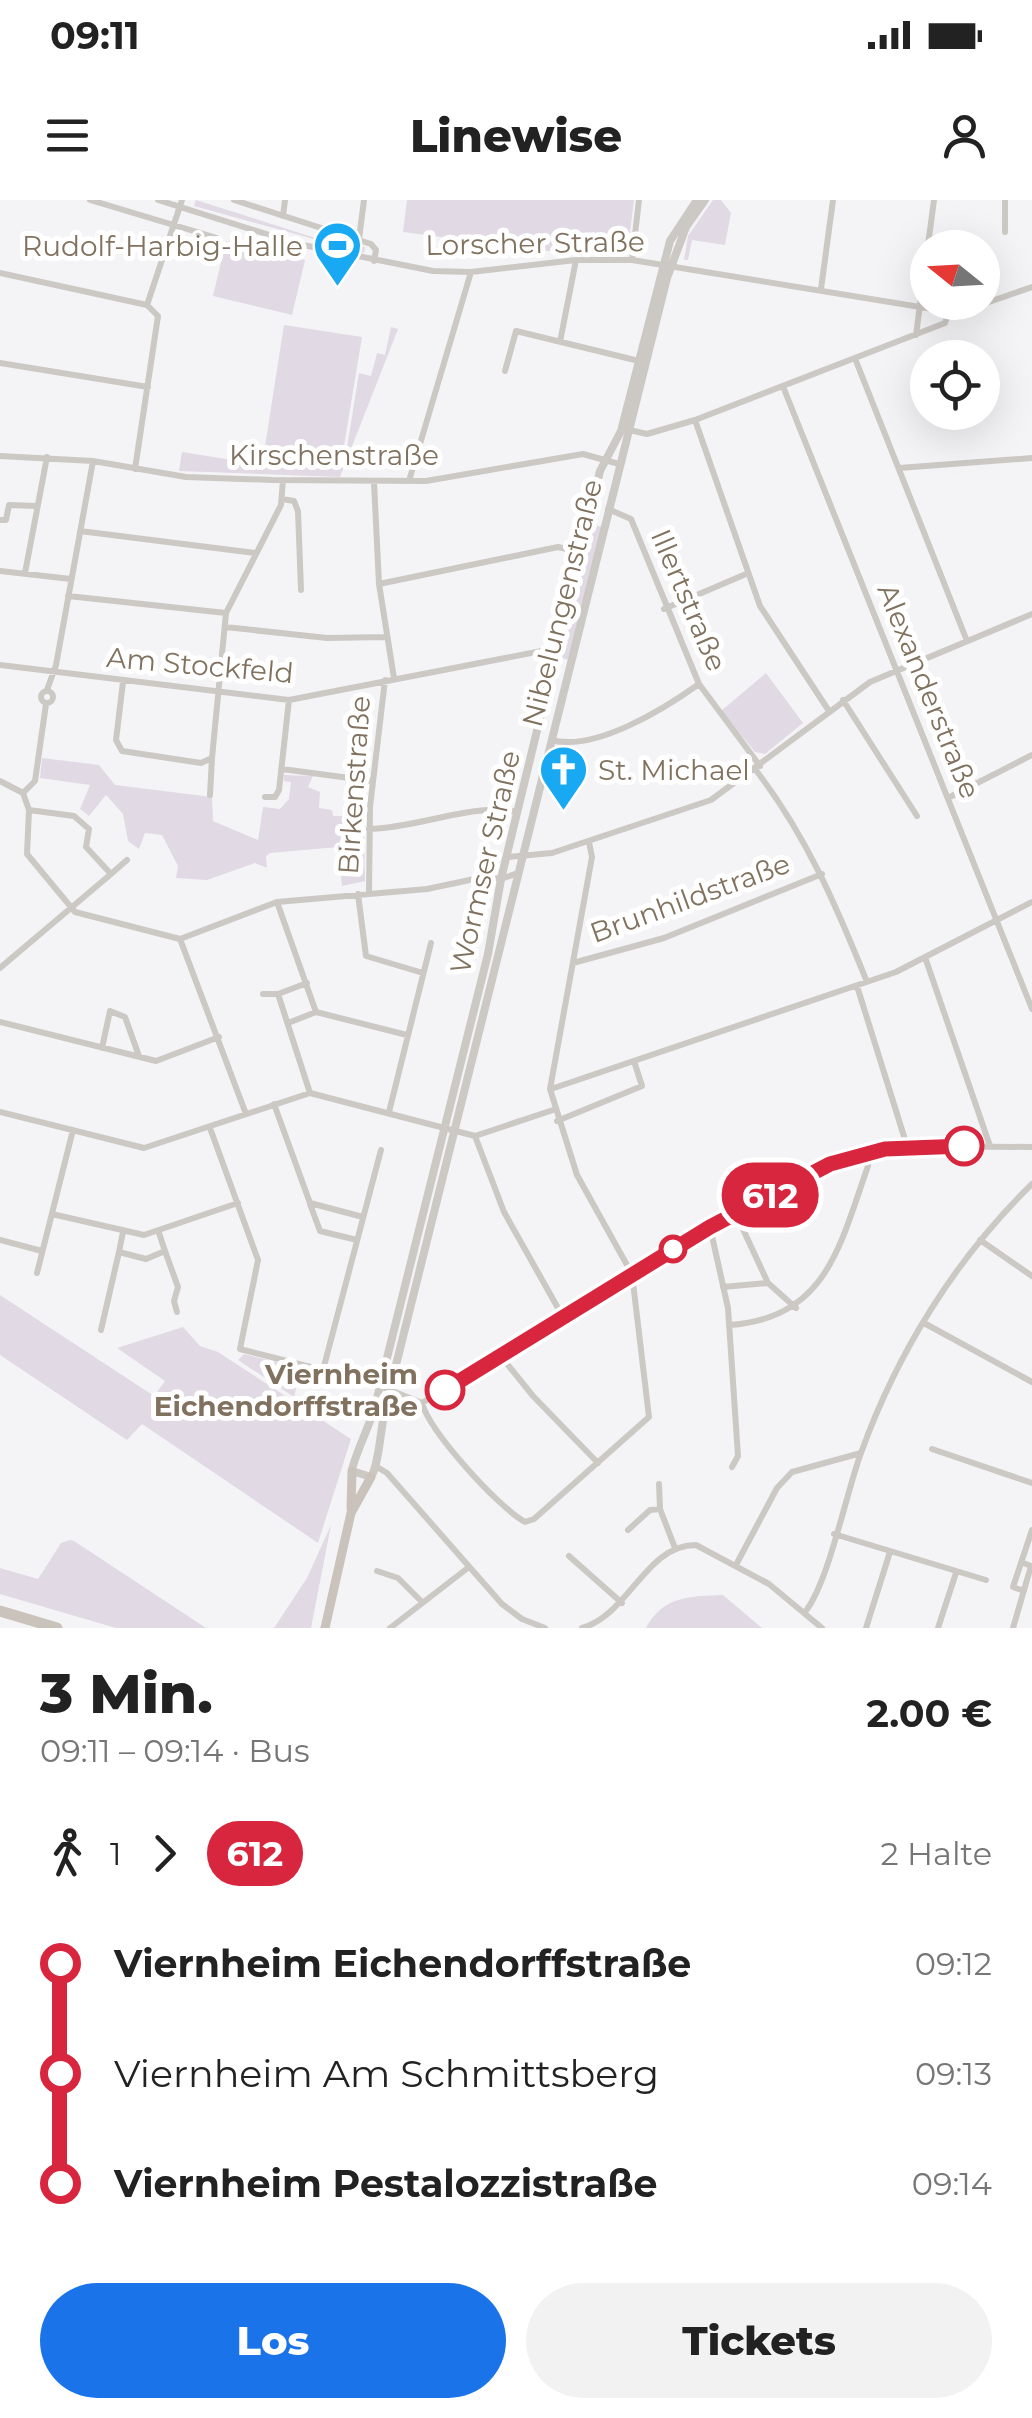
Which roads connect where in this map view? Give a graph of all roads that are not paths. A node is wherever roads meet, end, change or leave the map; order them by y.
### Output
1 (90, 200) edge
2 (158, 200) edge
3 (234, 200) edge
4 (285, 200) edge
5 (364, 200) edge
6 (639, 200) edge
7 (697, 200) edge
8 (704, 200) edge
9 (833, 200) edge
10 (934, 200) edge
11 (1005, 200) edge
12 (181, 203) edge
13 (283, 216) junction
14 (171, 224) junction
15 (930, 230) edge
16 (1005, 232) dead end
17 (217, 238) dead end
18 (359, 239) junction
19 (576, 260) junction
20 (632, 260) junction
21 (374, 261) junction
22 (668, 264) junction
23 (472, 272) junction
24 (0, 273) edge
25 (1032, 287) edge
26 (821, 289) junction
27 (1000, 299) edge
28 (910, 304) edge
29 (148, 305) junction
30 (918, 320) edge
31 (946, 320) edge
32 (916, 335) junction
33 (560, 342) junction
34 (640, 361) junction
35 (856, 361) junction
36 (0, 363) edge
37 (506, 371) dead end
38 (148, 386) junction
39 (784, 390) junction
40 (695, 420) junction
41 (626, 429) junction
42 (0, 456) edge
43 (47, 457) junction
44 (1032, 458) edge
45 (605, 459) junction
46 (93, 461) junction
47 (619, 464) junction
48 (899, 468) junction
49 (135, 470) junction
50 (282, 480) junction
51 (374, 482) junction
52 (409, 482) junction
53 (282, 499) junction
54 (36, 506) junction
55 (608, 509) junction
56 (0, 520) edge
57 (80, 531) junction
58 (580, 552) junction
59 (255, 553) junction
60 (0, 571) edge
61 (25, 573) junction
62 (746, 574) junction
63 (71, 579) junction
64 (379, 584) junction
65 (300, 590) dead end
66 (68, 596) junction
67 (664, 609) junction
68 (226, 613) junction
69 (1032, 614) edge
70 (225, 627) junction
71 (387, 637) junction
72 (967, 641) junction
73 (558, 648) junction
74 (0, 665) edge
75 (896, 671) junction
76 (53, 673) junction
77 (394, 678) junction
78 (385, 680) junction
79 (123, 682) junction
80 (699, 684) junction
81 (219, 692) junction
82 (290, 700) junction
83 (843, 700) junction
84 (829, 711) junction
85 (552, 740) junction
86 (1032, 755) edge
87 (212, 758) junction
88 (757, 767) junction
89 (282, 770) junction
90 (0, 780) edge
91 (372, 781) junction
92 (23, 792) junction
93 (210, 795) dead end
94 (265, 797) dead end
95 (948, 798) junction
96 (29, 810) junction
97 (518, 812) junction
98 (917, 816) dead end
99 (369, 829) junction
100 (511, 841) junction
101 (589, 842) junction
102 (524, 853) junction
103 (507, 856) junction
104 (126, 860) dead end
105 (519, 872) junction
106 (111, 874) junction
107 (822, 874) junction
108 (501, 880) junction
109 (369, 893) junction
110 (358, 894) junction
111 (514, 894) junction
112 (276, 902) junction
113 (1032, 902) edge
114 (70, 909) junction
115 (996, 920) junction
116 (180, 939) junction
117 (431, 943) dead end
118 (926, 960) junction
119 (2, 963) edge
120 (573, 963) junction
121 (423, 972) junction
122 (867, 982) junction
123 (307, 983) junction
124 (857, 986) junction
125 (1029, 992) edge
126 (263, 994) dead end
127 (278, 994) junction
128 (1032, 1010) edge
129 (316, 1012) junction
130 (0, 1022) edge
131 (288, 1023) junction
132 (408, 1035) junction
133 (218, 1037) junction
134 (102, 1048) junction
135 (139, 1057) junction
136 (634, 1061) junction
137 (550, 1089) junction
138 (310, 1093) junction
139 (274, 1104) junction
140 (554, 1110) junction
141 (0, 1112) edge
142 (389, 1112) junction
143 (246, 1114) junction
144 (557, 1121) junction
145 (210, 1128) junction
146 (449, 1129) junction
147 (72, 1130) junction
148 (475, 1136) junction
149 (908, 1146) junction
150 (990, 1146) junction
151 (1032, 1146) edge
152 (381, 1150) dead end
153 (868, 1152) junction
154 (1032, 1184) edge
155 (238, 1203) junction
156 (310, 1203) junction
157 (736, 1212) junction
158 (52, 1214) junction
159 (363, 1217) junction
160 (710, 1227) junction
161 (123, 1232) junction
162 (158, 1233) junction
163 (0, 1240) edge
164 (357, 1240) junction
165 (980, 1240) junction
166 (42, 1251) junction
167 (119, 1252) junction
168 (165, 1252) junction
169 (37, 1272) dead end
170 (632, 1274) junction
171 (1032, 1276) edge
172 (768, 1283) junction
173 (723, 1287) junction
174 (796, 1308) junction
175 (178, 1312) dead end
176 (563, 1317) junction
177 (924, 1324) junction
178 (730, 1325) junction
179 (100, 1330) dead end
180 (500, 1354) junction
181 (323, 1370) junction
182 (1032, 1382) edge
183 (380, 1385) junction
184 (390, 1392) junction
185 (422, 1403) junction
186 (932, 1449) dead end
187 (358, 1453) junction
188 (861, 1453) junction
189 (598, 1463) junction
190 (375, 1468) junction
191 (732, 1468) dead end
192 (352, 1471) junction
193 (1032, 1483) edge
194 (658, 1484) dead end
195 (660, 1509) junction
196 (351, 1513) junction
197 (628, 1530) dead end
198 (1032, 1530) edge
199 (834, 1534) junction
200 (675, 1548) junction
201 (890, 1552) junction
202 (569, 1556) dead end
203 (737, 1564) junction
204 (469, 1567) junction
205 (378, 1571) dead end
206 (956, 1573) junction
207 (986, 1580) dead end
208 (420, 1602) junction
209 (622, 1602) junction
210 (0, 1611) edge
211 (805, 1612) junction
212 (57, 1628) edge
213 (325, 1628) edge
214 (390, 1628) edge
215 (545, 1628) edge
216 (582, 1628) edge
217 (822, 1628) edge
218 (866, 1628) edge
219 (938, 1628) edge
220 (1013, 1628) edge

1 - 14 street
2 - 12 street, Lorscher Straße
3 - 13 street
4 - 13 street
5 - 18 street
6 - 20 street
7 - 22 street
8 - 22 street
9 - 26 street
10 - 15 street
11 - 16 street
12 - 14 street
12 - 21 street, Lorscher Straße
13 - 18 street
14 - 17 street
14 - 29 street
18 - 21 street
19 - 20 street, Lorscher Straße
19 - 23 street, Lorscher Straße
19 - 33 street
20 - 22 street, Lorscher Straße
21 - 23 street, Lorscher Straße
22 - 26 street, Lorscher Straße
22 - 34 street, Wormser Straße
22 - 41 street, Nibelungenstraße
23 - 52 street
24 - 29 street
25 - 27 street, Lorscher Straße
26 - 28 street, Lorscher Straße
29 - 38 street
30 - 32 street
31 - 32 street, Lorscher Straße
32 - 35 street
33 - 34 street
33 - 37 street
34 - 41 street, Wormser Straße
35 - 39 street
35 - 48 street
36 - 38 street
38 - 49 street
39 - 40 street
39 - 75 street, Alexanderstraße
40 - 41 street
40 - 62 street
41 - 45 street, Wormser Straße
41 - 47 street, Nibelungenstraße
42 - 43 street, Kirschenstraße
43 - 46 street, Kirschenstraße
43 - 54 street
44 - 48 street
45 - 47 street, Kirschenstraße
45 - 52 street, Kirschenstraße
45 - 58 street, Wormser Straße
46 - 49 street, Kirschenstraße
46 - 57 street
47 - 55 street, Nibelungenstraße
48 - 72 street
49 - 50 street, Kirschenstraße
50 - 51 street, Kirschenstraße
50 - 53 street
51 - 52 street, Kirschenstraße
51 - 64 street
53 - 59 street
53 - 65 street
54 - 56 street
54 - 61 street
55 - 67 street, Illertstraße
55 - 85 street, Nibelungenstraße
57 - 59 street
57 - 63 street
58 - 64 street
58 - 73 street, Wormser Straße
59 - 68 street
60 - 61 street
61 - 63 street
62 - 67 street
62 - 84 street
63 - 66 street
64 - 71 street
66 - 68 street
66 - 76 street
67 - 80 street, Illertstraße
68 - 70 street
69 - 72 street
70 - 71 street
70 - 81 street
71 - 77 street
72 - 75 street
73 - 77 street, Am Stockfeld
73 - 97 street, Wormser Straße
74 - 76 street, Am Stockfeld
75 - 83 street
75 - 95 street, Alexanderstraße
76 - 79 street, Am Stockfeld
76 - 92 street
77 - 78 street, Am Stockfeld
78 - 82 street, Am Stockfeld
78 - 91 street, Birkenstraße
79 - 81 street, Am Stockfeld
79 - 87 street
80 - 85 street
80 - 88 street, Illertstraße
81 - 82 street, Am Stockfeld
81 - 87 street
82 - 89 street
83 - 84 street
83 - 98 street
84 - 88 street
85 - 102 street, Nibelungenstraße
86 - 95 street
87 - 93 street
88 - 101 street
88 - 107 street, Illertstraße
89 - 91 street
89 - 94 street
90 - 92 street
91 - 99 street, Birkenstraße
92 - 96 street
95 - 115 street, Alexanderstraße
96 - 106 street
96 - 114 street
97 - 99 street
97 - 100 street, Wormser Straße
99 - 109 street, Birkenstraße
100 - 102 street
100 - 103 street, Wormser Straße
101 - 102 street
101 - 120 street
102 - 103 street
102 - 105 street, Nibelungenstraße
103 - 108 street, Wormser Straße
104 - 106 street
105 - 108 street
105 - 111 street, Nibelungenstraße
106 - 114 street
107 - 120 street, Brunhildstraße
107 - 122 street, Illertstraße
108 - 109 street
108 - 111 street
108 - 146 street, Wormser Straße
109 - 110 street
110 - 112 street
110 - 121 street
111 - 146 street, Nibelungenstraße
112 - 116 street
112 - 123 street
113 - 115 street
114 - 116 street
114 - 119 street
115 - 118 street
115 - 125 street, Alexanderstraße
116 - 133 street
117 - 121 street
118 - 122 street
118 - 150 street
120 - 137 street
121 - 132 street
122 - 124 street
123 - 127 street
123 - 129 street
124 - 136 street
124 - 149 street
125 - 128 street, Alexanderstraße
126 - 127 street
127 - 131 street
129 - 131 street
129 - 132 street
130 - 134 street
131 - 138 street
132 - 142 street
133 - 135 street
133 - 143 street
134 - 135 street
134 - 135 street
136 - 137 street
136 - 144 street
137 - 140 street
138 - 139 street
138 - 142 street
139 - 143 street
139 - 156 street
140 - 144 street
140 - 148 street
141 - 147 street
142 - 146 street
143 - 145 street
144 - 170 street
145 - 147 street
145 - 155 street
146 - 148 street
146 - 183 street, Wormser Straße
146 - 184 street, Nibelungenstraße
147 - 158 street
148 - 176 street
149 - 150 street
149 - 153 street
150 - 151 street
152 - 159 street
153 - 157 street
153 - 174 street
154 - 165 street
155 - 162 street
155 - 181 street
156 - 159 street
156 - 164 street
157 - 160 street
157 - 172 street
158 - 161 street
158 - 166 street
159 - 164 street
160 - 170 street
160 - 173 street
161 - 162 street
161 - 167 street
162 - 168 street
163 - 166 street
164 - 181 street
165 - 171 street
165 - 177 street
166 - 169 street
167 - 168 street
167 - 179 street
168 - 175 street
170 - 176 street
170 - 189 street
172 - 173 street
172 - 174 street
173 - 178 street
174 - 178 street
176 - 180 street
177 - 182 street
177 - 188 street
178 - 191 street
180 - 185 street
180 - 189 street
181 - 183 street
183 - 184 street
183 - 187 street, Wormser Straße
184 - 185 street
184 - 190 street, Nibelungenstraße
185 - 189 street
186 - 193 street
187 - 190 street
187 - 192 street, Wormser Straße
188 - 199 street
188 - 203 street
190 - 192 street
190 - 196 main road
190 - 204 street
192 - 196 main road
194 - 195 street
195 - 197 street
195 - 200 street
196 - 213 main road
198 - 220 street
199 - 201 street
199 - 211 street
200 - 203 street
200 - 209 street
201 - 206 street
201 - 218 street
202 - 209 street
203 - 211 street
204 - 208 street
204 - 215 street
205 - 208 street
206 - 207 street
206 - 219 street
208 - 214 street
209 - 216 street
210 - 212 highway
211 - 217 street

